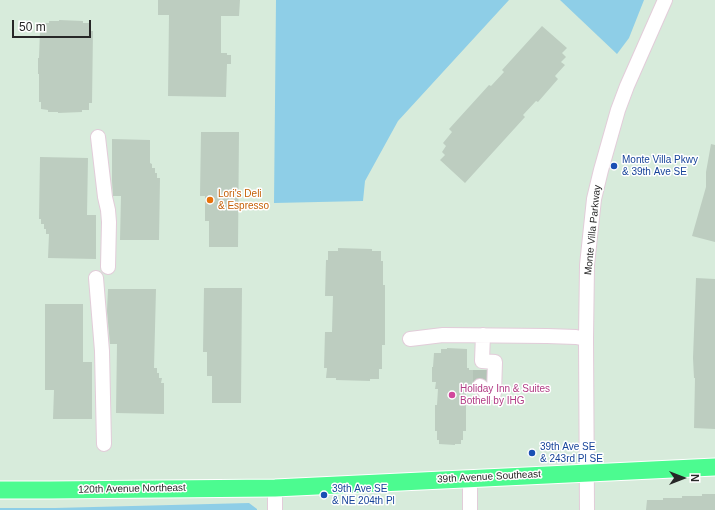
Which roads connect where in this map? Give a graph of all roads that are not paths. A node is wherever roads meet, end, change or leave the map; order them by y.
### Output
1 (665, 0) edge
2 (98, 137) dead end
3 (108, 267) dead end
4 (96, 278) dead end
5 (482, 335) junction
6 (410, 339) dead end
7 (586, 339) junction
8 (480, 386) dead end
9 (104, 444) dead end
10 (715, 466) edge
11 (587, 472) junction
12 (470, 478) junction
13 (269, 488) junction
14 (0, 490) edge
15 (275, 510) edge
16 (470, 510) edge
17 (587, 510) edge

1 - 7 street, Monte Villa Parkway
2 - 3 street
4 - 9 street
5 - 6 street
5 - 7 street
5 - 8 street
7 - 11 street, Monte Villa Parkway
10 - 11 main road, 39th Avenue Southeast
11 - 12 main road, 39th Avenue Southeast
11 - 17 street, Monte Villa Parkway
12 - 13 main road, 39th Avenue Southeast
12 - 16 street
13 - 14 main road, 120th Avenue Northeast
13 - 15 street

